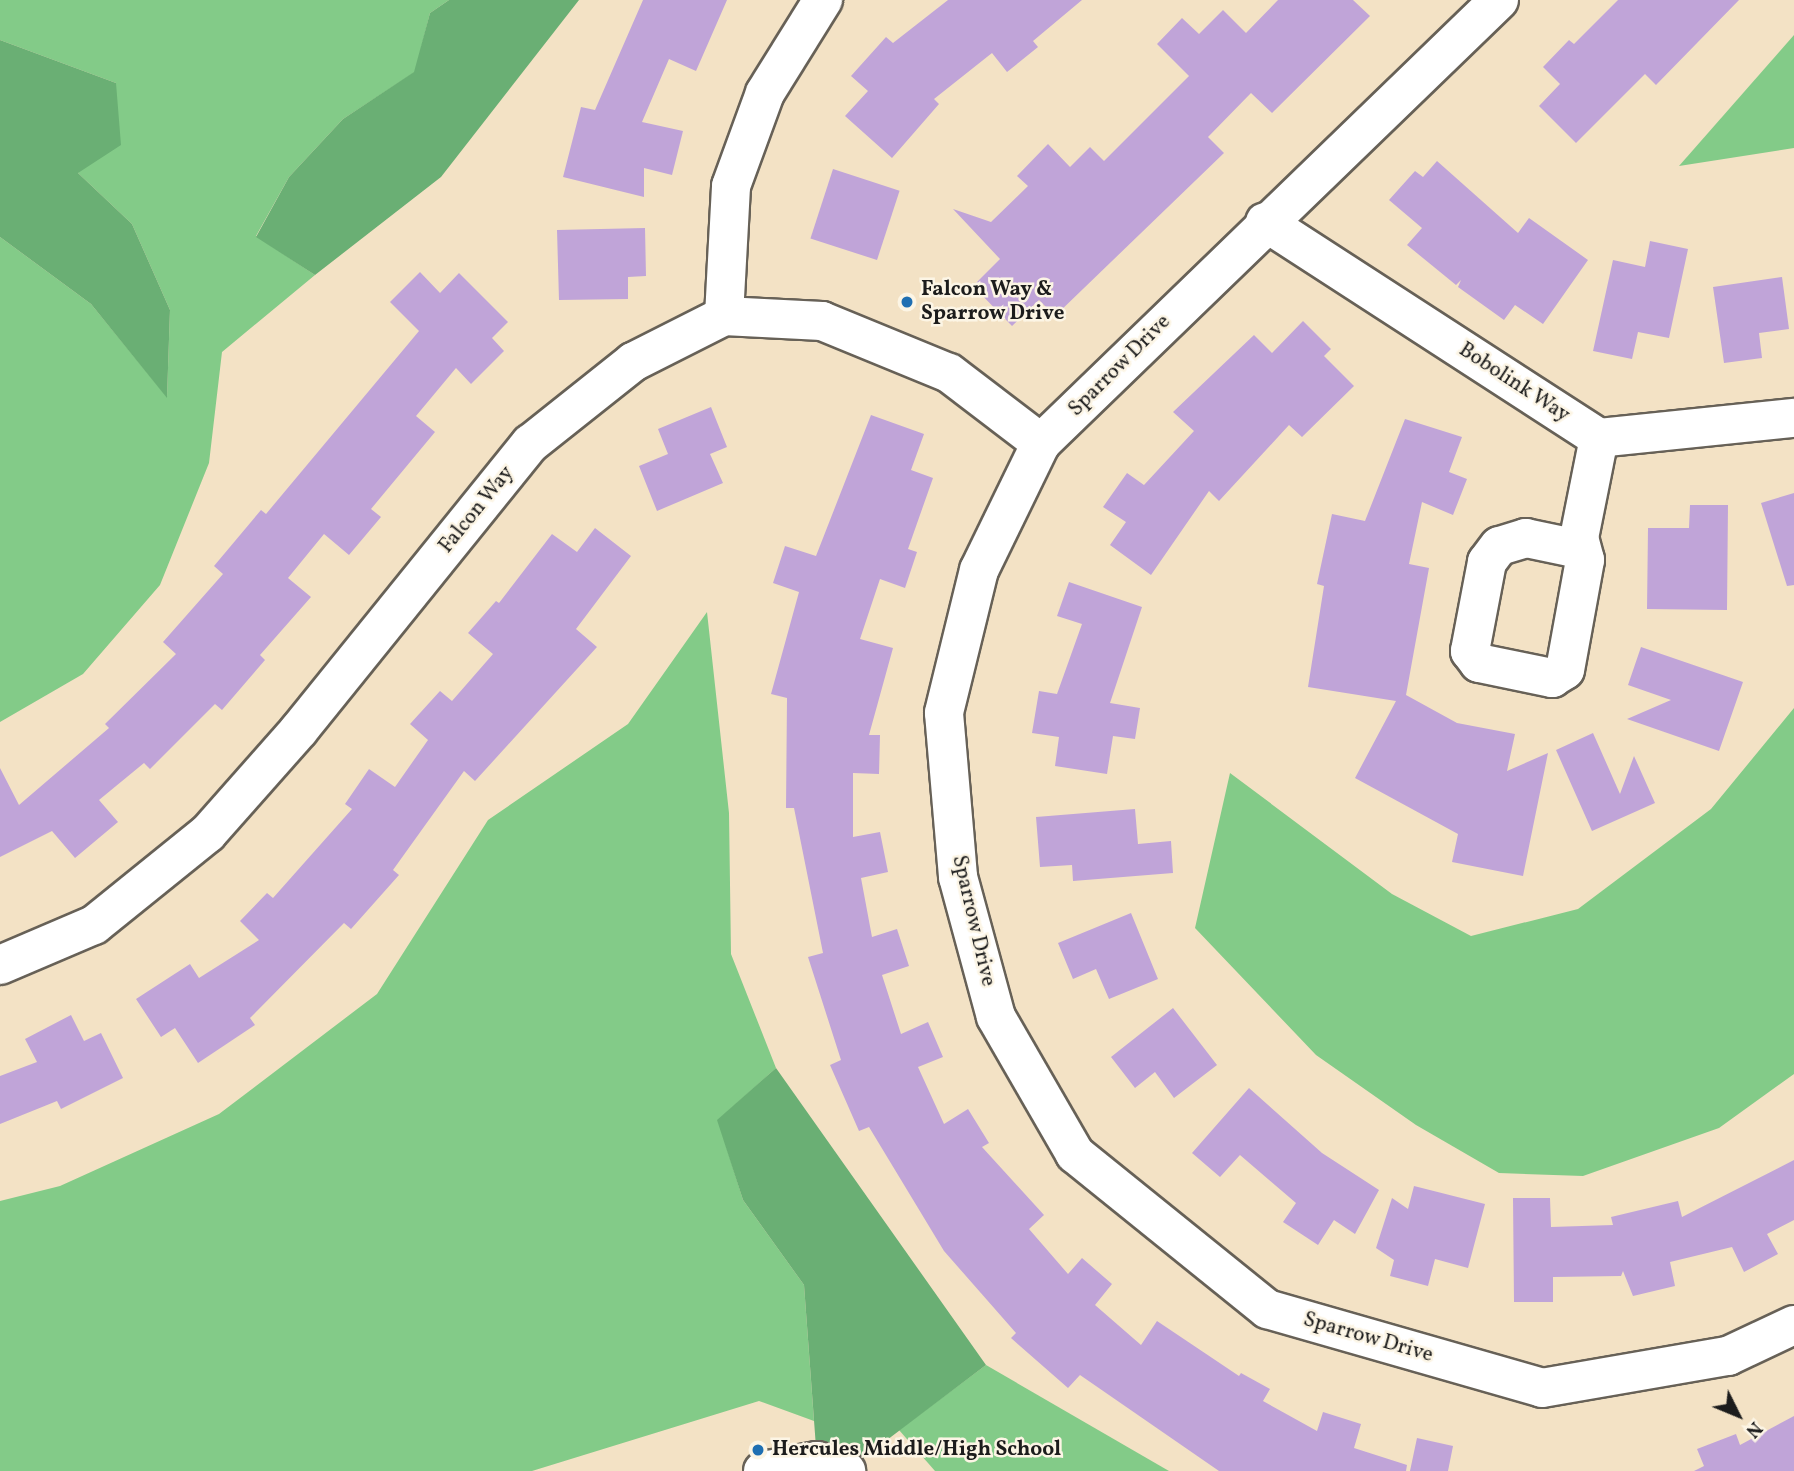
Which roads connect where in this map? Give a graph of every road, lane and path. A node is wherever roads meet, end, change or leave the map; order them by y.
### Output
1 (823, 0) edge
2 (1499, 0) edge
3 (1265, 222) junction
4 (724, 316) junction
5 (1794, 418) edge
6 (1599, 438) junction
7 (1041, 443) junction
8 (1579, 538) dead end
9 (0, 965) edge
10 (1794, 1325) edge
11 (763, 1471) edge
12 (846, 1471) edge

1 - 4 street
2 - 3 street, Sparrow Drive
3 - 6 street, Bobolink Way
3 - 7 street, Sparrow Drive
4 - 7 street, Falcon Way
4 - 9 street, Falcon Way
5 - 6 street
6 - 8 street
7 - 10 street, Sparrow Drive
11 - 12 street

